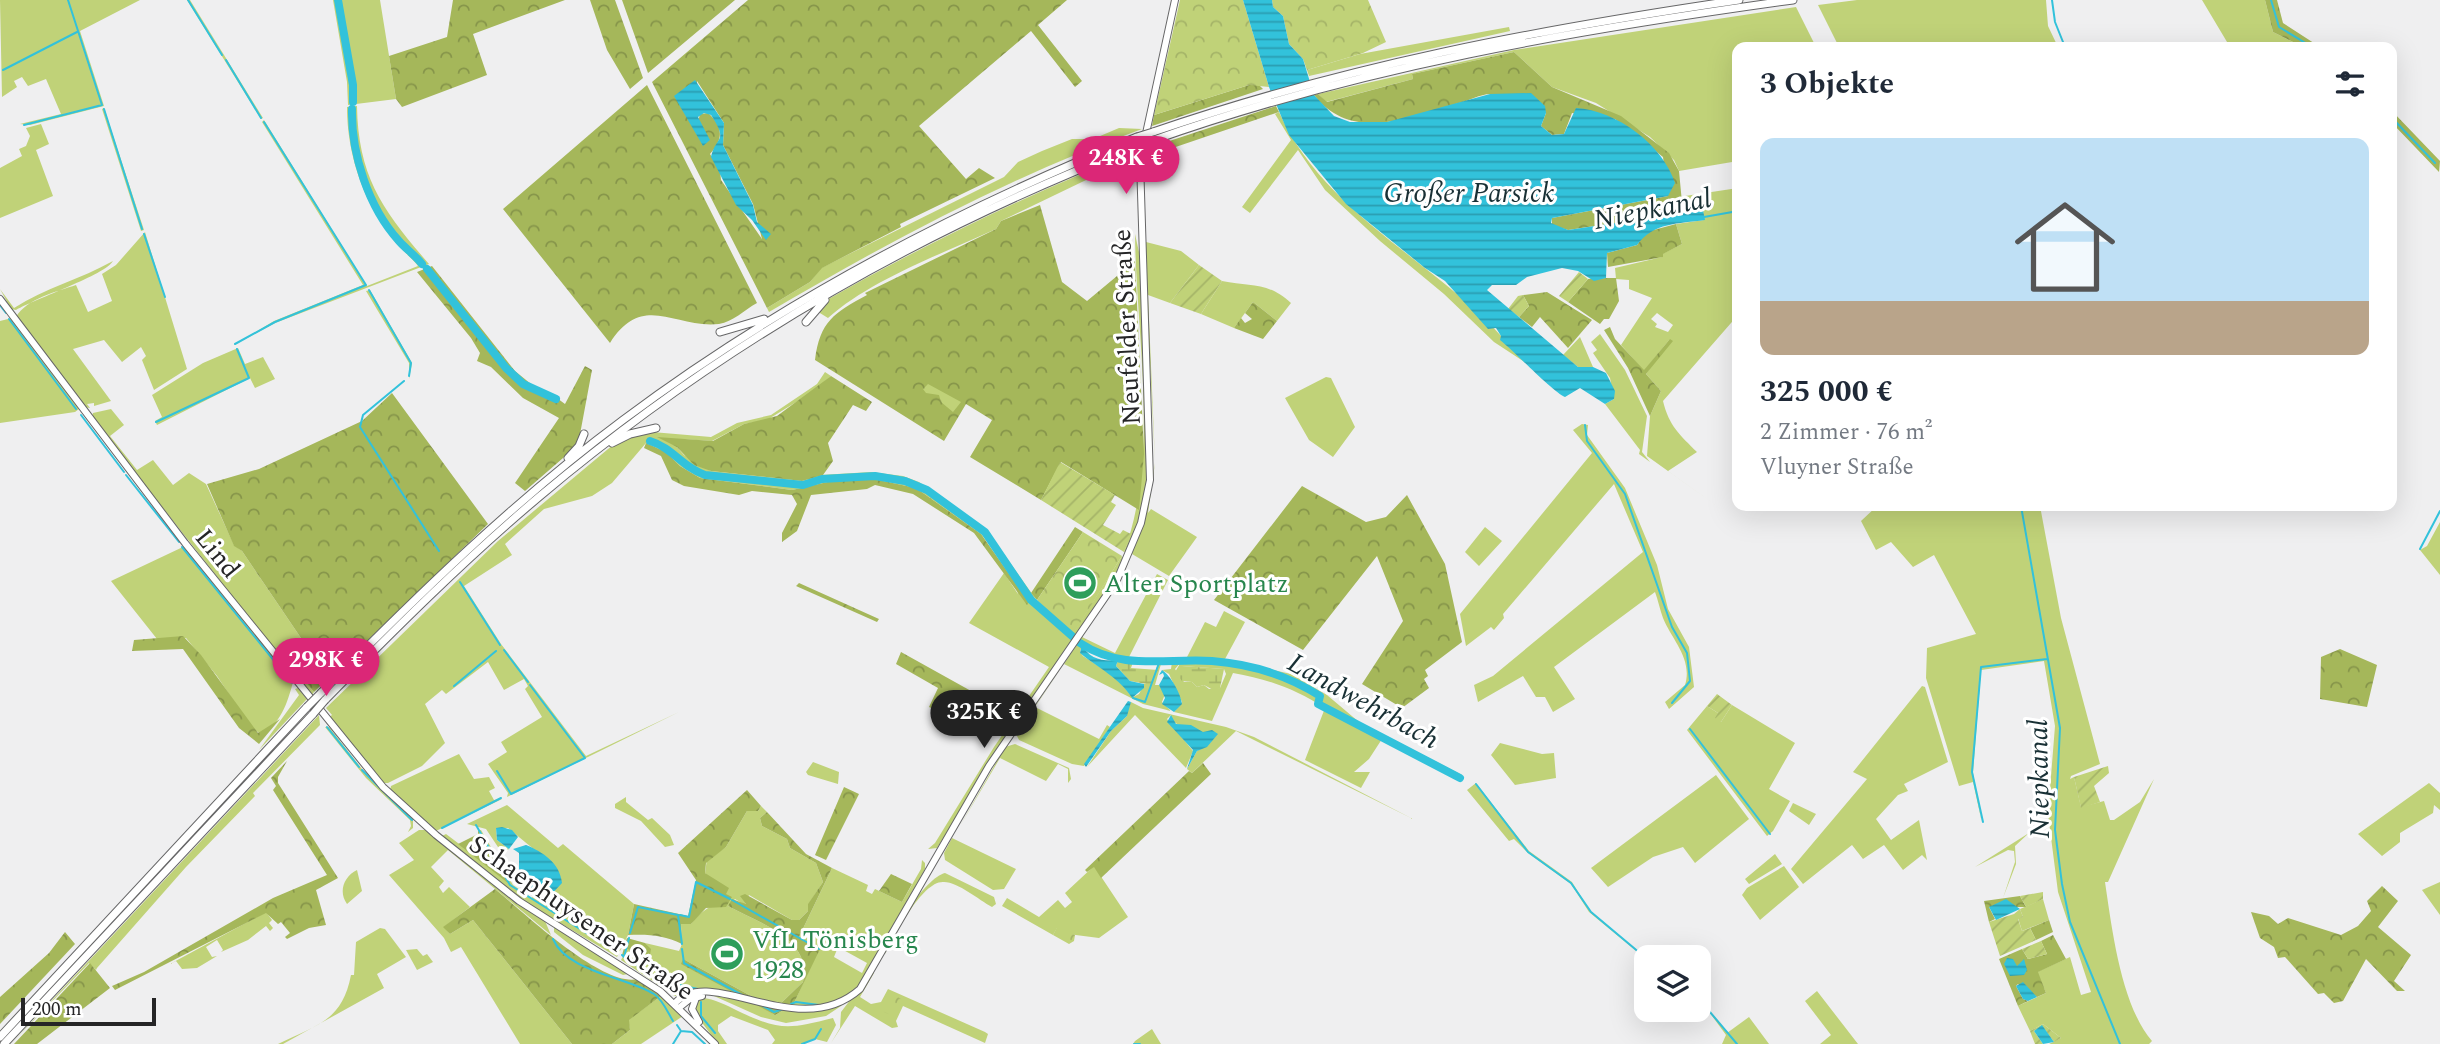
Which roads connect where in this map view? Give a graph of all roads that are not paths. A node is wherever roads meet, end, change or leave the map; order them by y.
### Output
1 (1175, 0) edge
2 (1739, 0) edge
3 (1793, 0) edge
4 (1319, 83) junction
5 (1265, 99) junction
6 (850, 280) junction
7 (0, 299) edge
8 (780, 312) junction
9 (806, 322) dead end
10 (720, 332) dead end
11 (656, 428) dead end
12 (584, 434) dead end
13 (596, 451) junction
14 (543, 484) junction
15 (323, 697) junction
16 (310, 710) junction
17 (421, 823) joint
18 (696, 997) junction
19 (677, 1005) junction
20 (835, 1013) dead end
21 (703, 1030) junction
22 (0, 1037) edge
23 (4, 1044) edge
24 (715, 1044) edge

1 - 20 main road, Neufelder Straße
2 - 4 highway
3 - 4 highway
4 - 5 highway
5 - 6 highway, bridge
5 - 8 highway, bridge
6 - 9 highway
6 - 13 highway
7 - 17 main road, Lind
8 - 10 highway
8 - 14 highway
11 - 13 highway
12 - 14 highway
13 - 15 highway
14 - 15 highway
15 - 16 highway, bridge
16 - 22 highway
16 - 23 highway
17 - 19 main road, Schaephuysener Straße
18 - 19 main road
18 - 19 main road
18 - 21 main road
19 - 21 main road, Schaephuysener Straße
21 - 24 main road, Schaephuysener Straße

